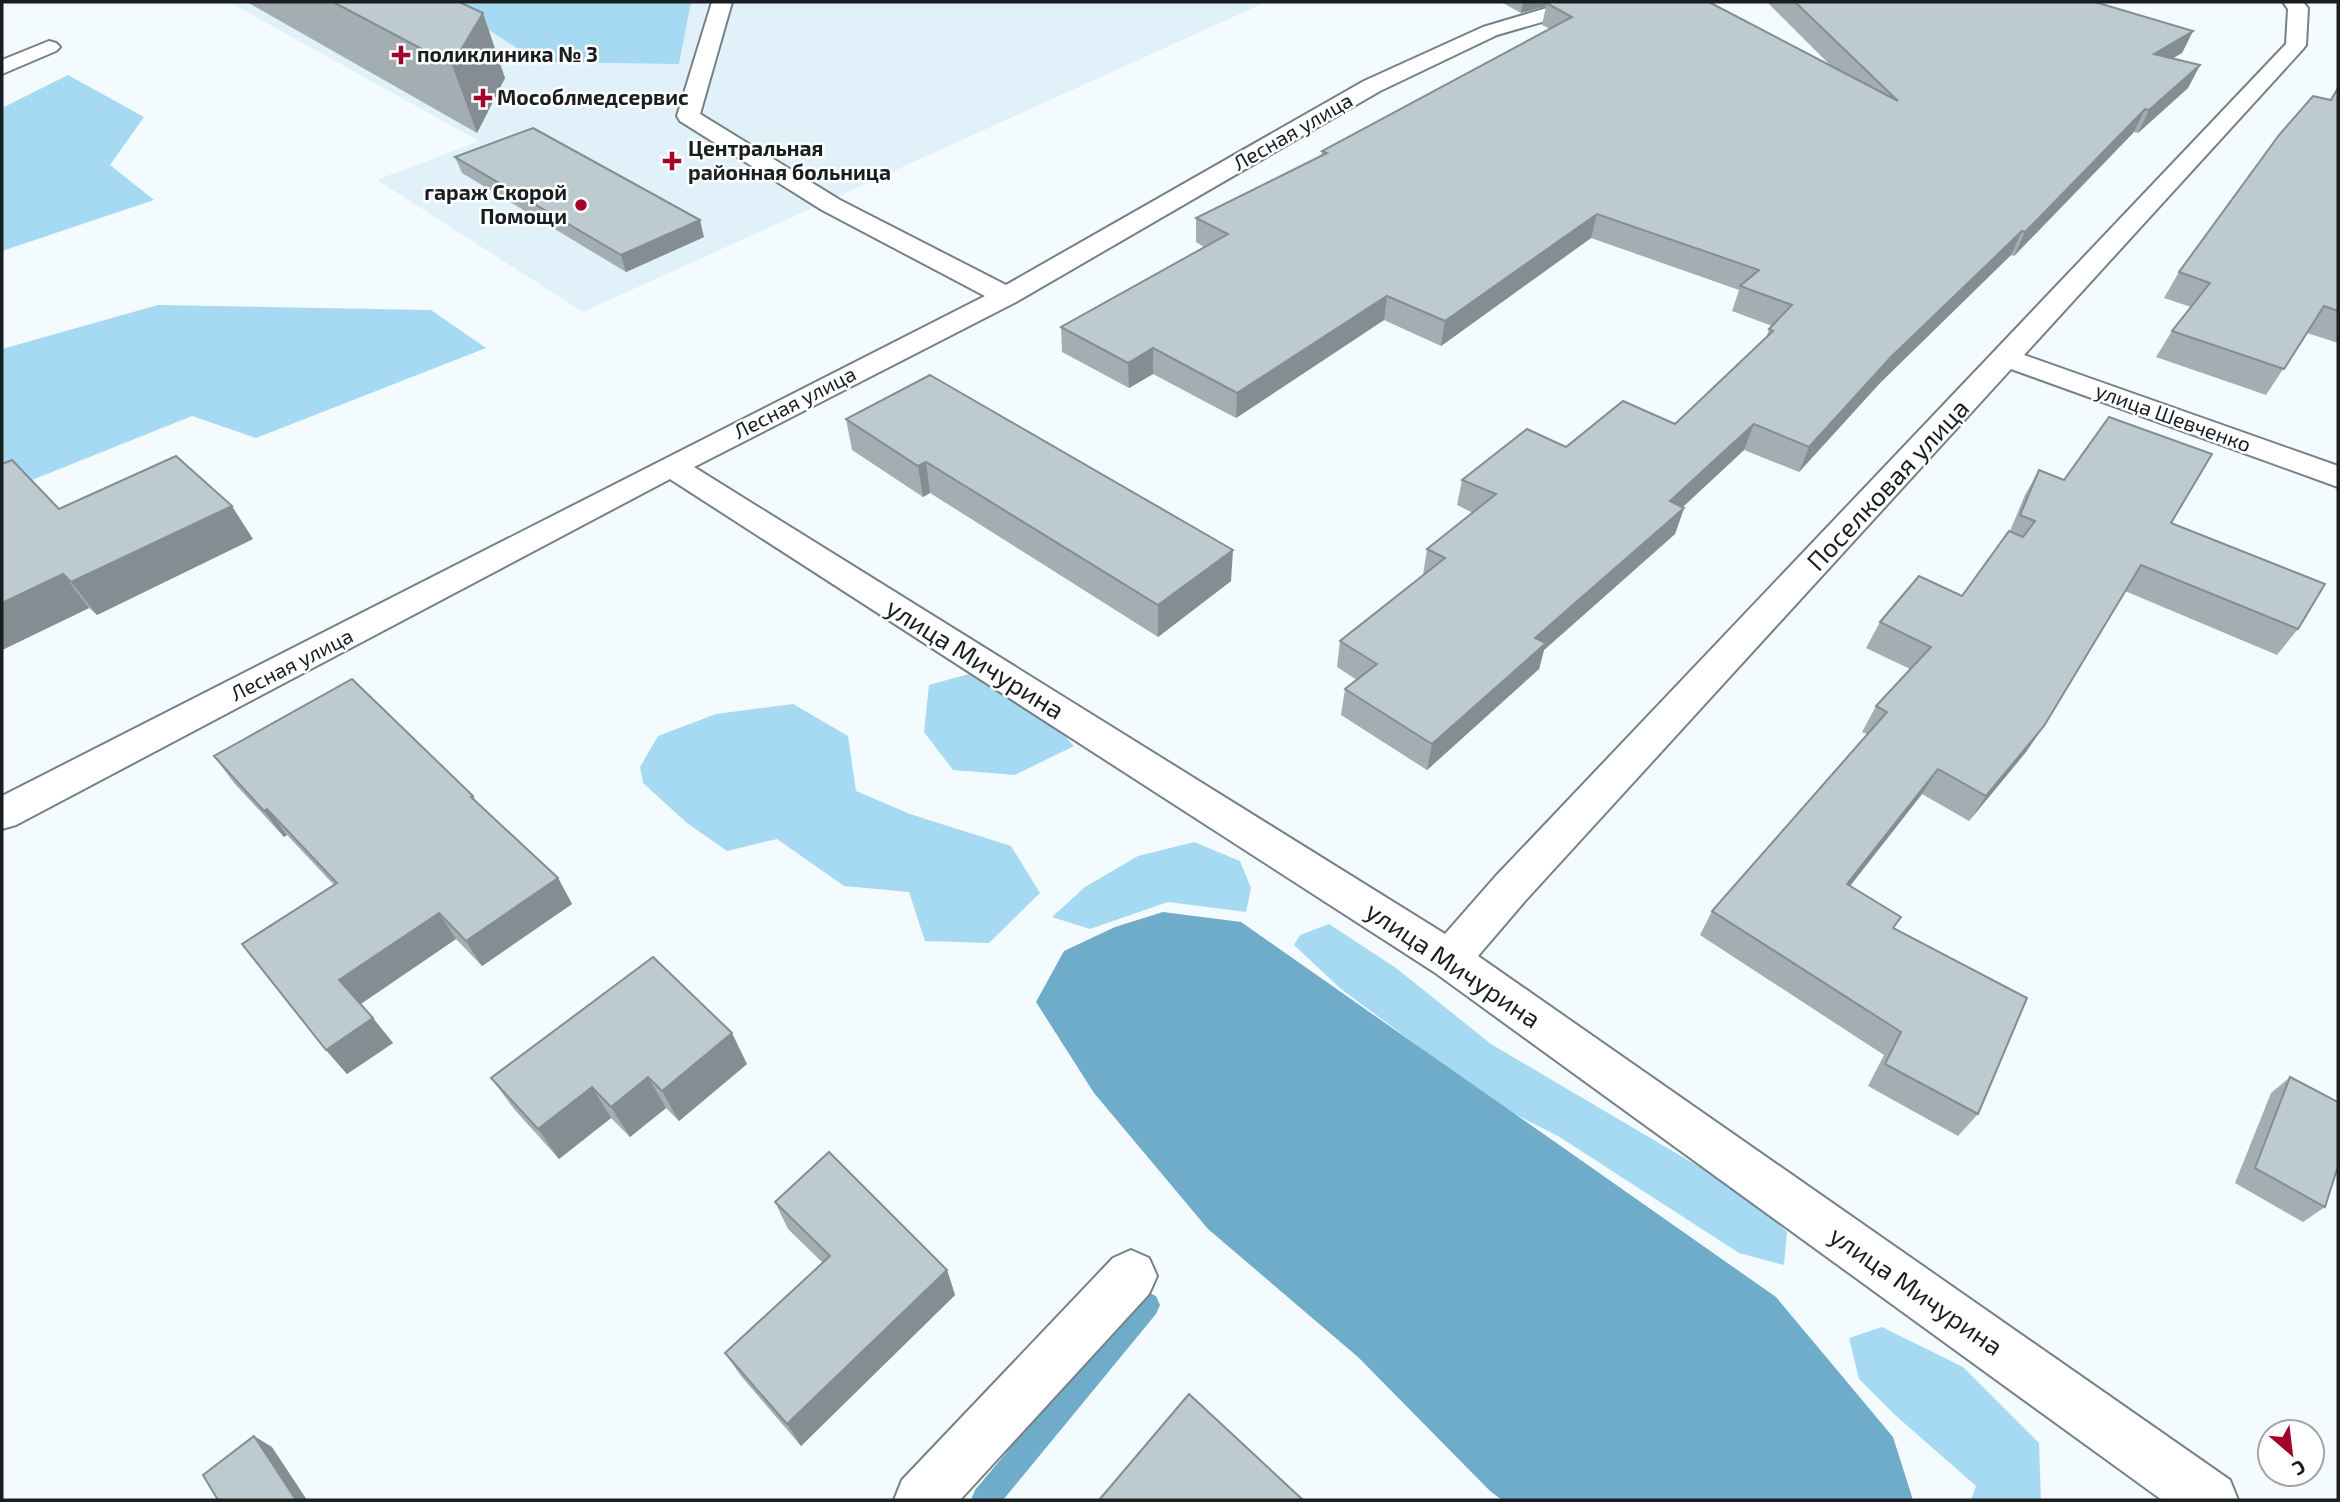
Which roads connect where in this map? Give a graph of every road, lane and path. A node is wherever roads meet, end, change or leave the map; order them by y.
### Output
1 (722, 2) edge
2 (1590, 2) edge
3 (2293, 2) edge
4 (49, 47) dead end
5 (2, 68) edge
6 (1006, 296) junction
7 (2007, 358) junction
8 (671, 466) junction
9 (2338, 477) edge
10 (2, 814) edge
11 (1449, 959) junction
12 (1131, 1276) dead end
13 (922, 1500) edge
14 (2210, 1500) edge

1 - 6 street
2 - 6 street, Лесная улица
3 - 7 street, Поселковая улица
4 - 5 street
6 - 8 street, Лесная улица
7 - 9 street, улица Шевченко
7 - 11 street, Поселковая улица
8 - 10 street, Лесная улица
8 - 11 street, улица Мичурина
11 - 14 street, улица Мичурина
12 - 13 street

